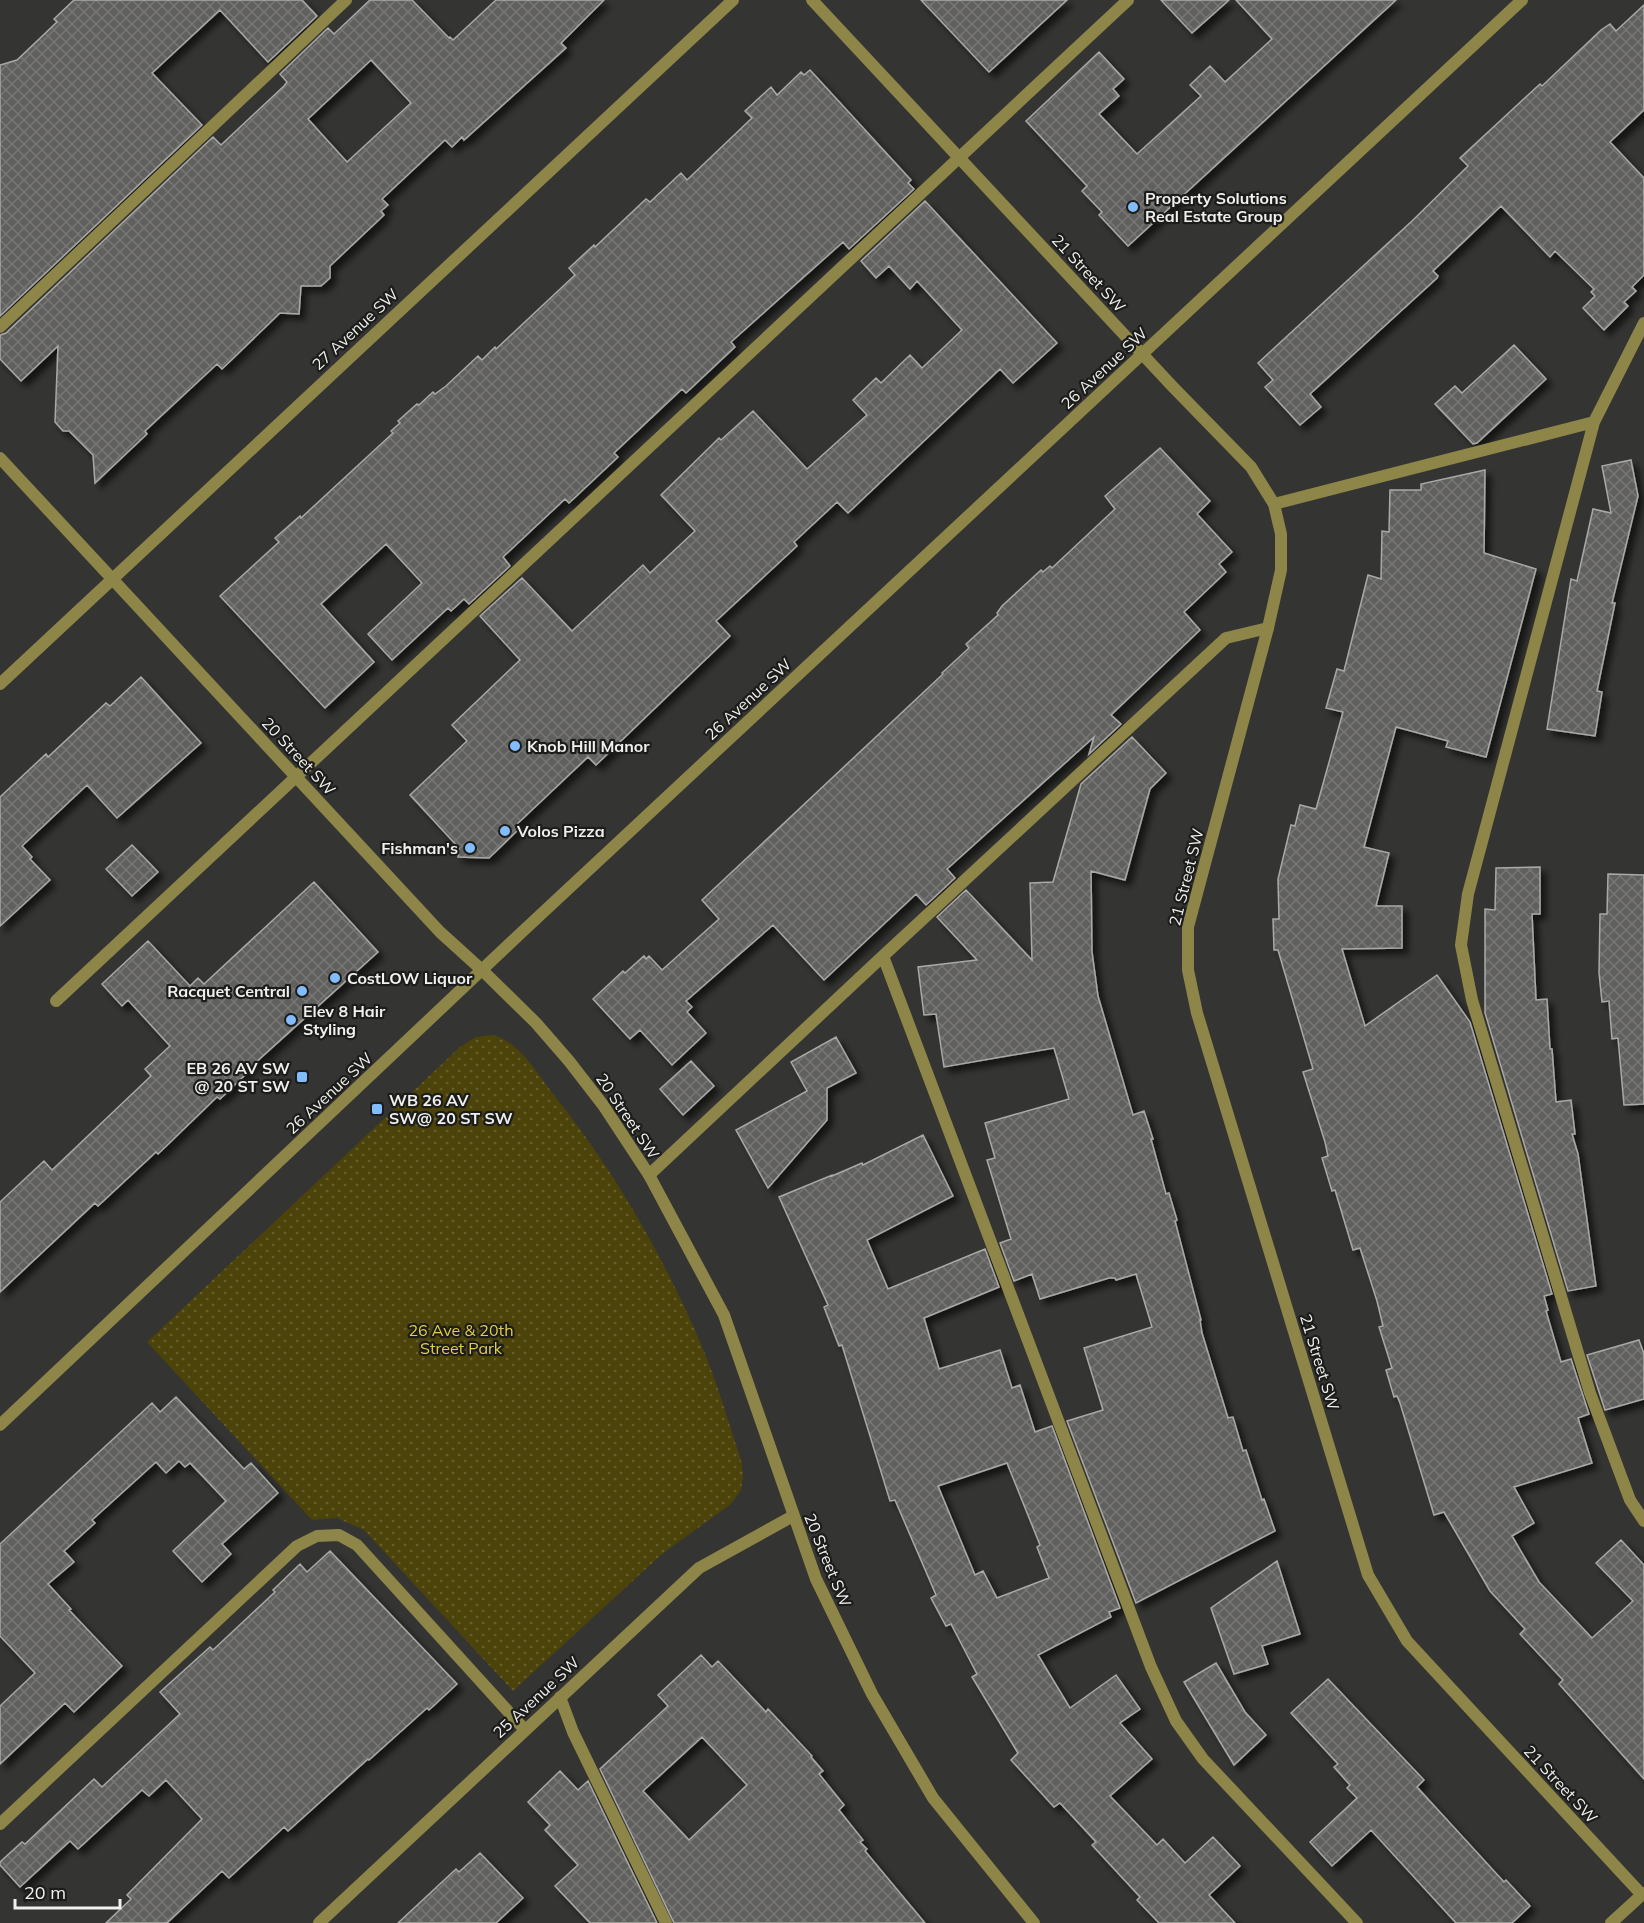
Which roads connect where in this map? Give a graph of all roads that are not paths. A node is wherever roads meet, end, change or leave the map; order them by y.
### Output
1 (346, 0) edge
2 (733, 0) edge
3 (812, 0) edge
4 (1128, 0) edge
5 (1522, 0) edge
6 (959, 158) junction
7 (1644, 323) edge
8 (0, 327) edge
9 (1142, 354) junction
10 (1594, 422) junction
11 (0, 458) edge
12 (1274, 504) junction
13 (112, 577) junction
14 (1268, 628) junction
15 (0, 684) edge
16 (296, 777) junction
17 (883, 956) junction
18 (483, 971) junction
19 (56, 1000) dead end
20 (649, 1175) junction
21 (0, 1425) edge
22 (792, 1516) junction
23 (1644, 1521) edge
24 (561, 1697) junction
25 (525, 1730) junction
26 (0, 1824) edge
27 (1643, 1894) edge
28 (319, 1923) edge
29 (666, 1923) edge
30 (1034, 1923) edge
31 (1357, 1923) edge
32 (1611, 1923) edge

1 - 8 street
2 - 13 street, 27 Avenue SW
3 - 6 street, 21 Street SW
4 - 6 street
5 - 9 street, 26 Avenue SW
6 - 9 street, 21 Street SW
6 - 16 street
7 - 10 street
9 - 12 street, 21 Street SW
9 - 18 street, 26 Avenue SW
10 - 12 street
10 - 23 street
11 - 13 street, 20 Street SW
12 - 14 street, 21 Street SW
13 - 15 street, 27 Avenue SW
13 - 16 street, 20 Street SW
14 - 17 street
14 - 27 street, 21 Street SW
16 - 18 street, 20 Street SW
16 - 19 street
17 - 20 street
17 - 31 street
18 - 20 street, 20 Street SW
18 - 21 street, 26 Avenue SW
20 - 22 street, 20 Street SW
22 - 24 street, 25 Avenue SW
22 - 30 street, 20 Street SW
24 - 25 street, 25 Avenue SW
24 - 29 street
25 - 26 street
25 - 28 street, 25 Avenue SW
27 - 32 street

